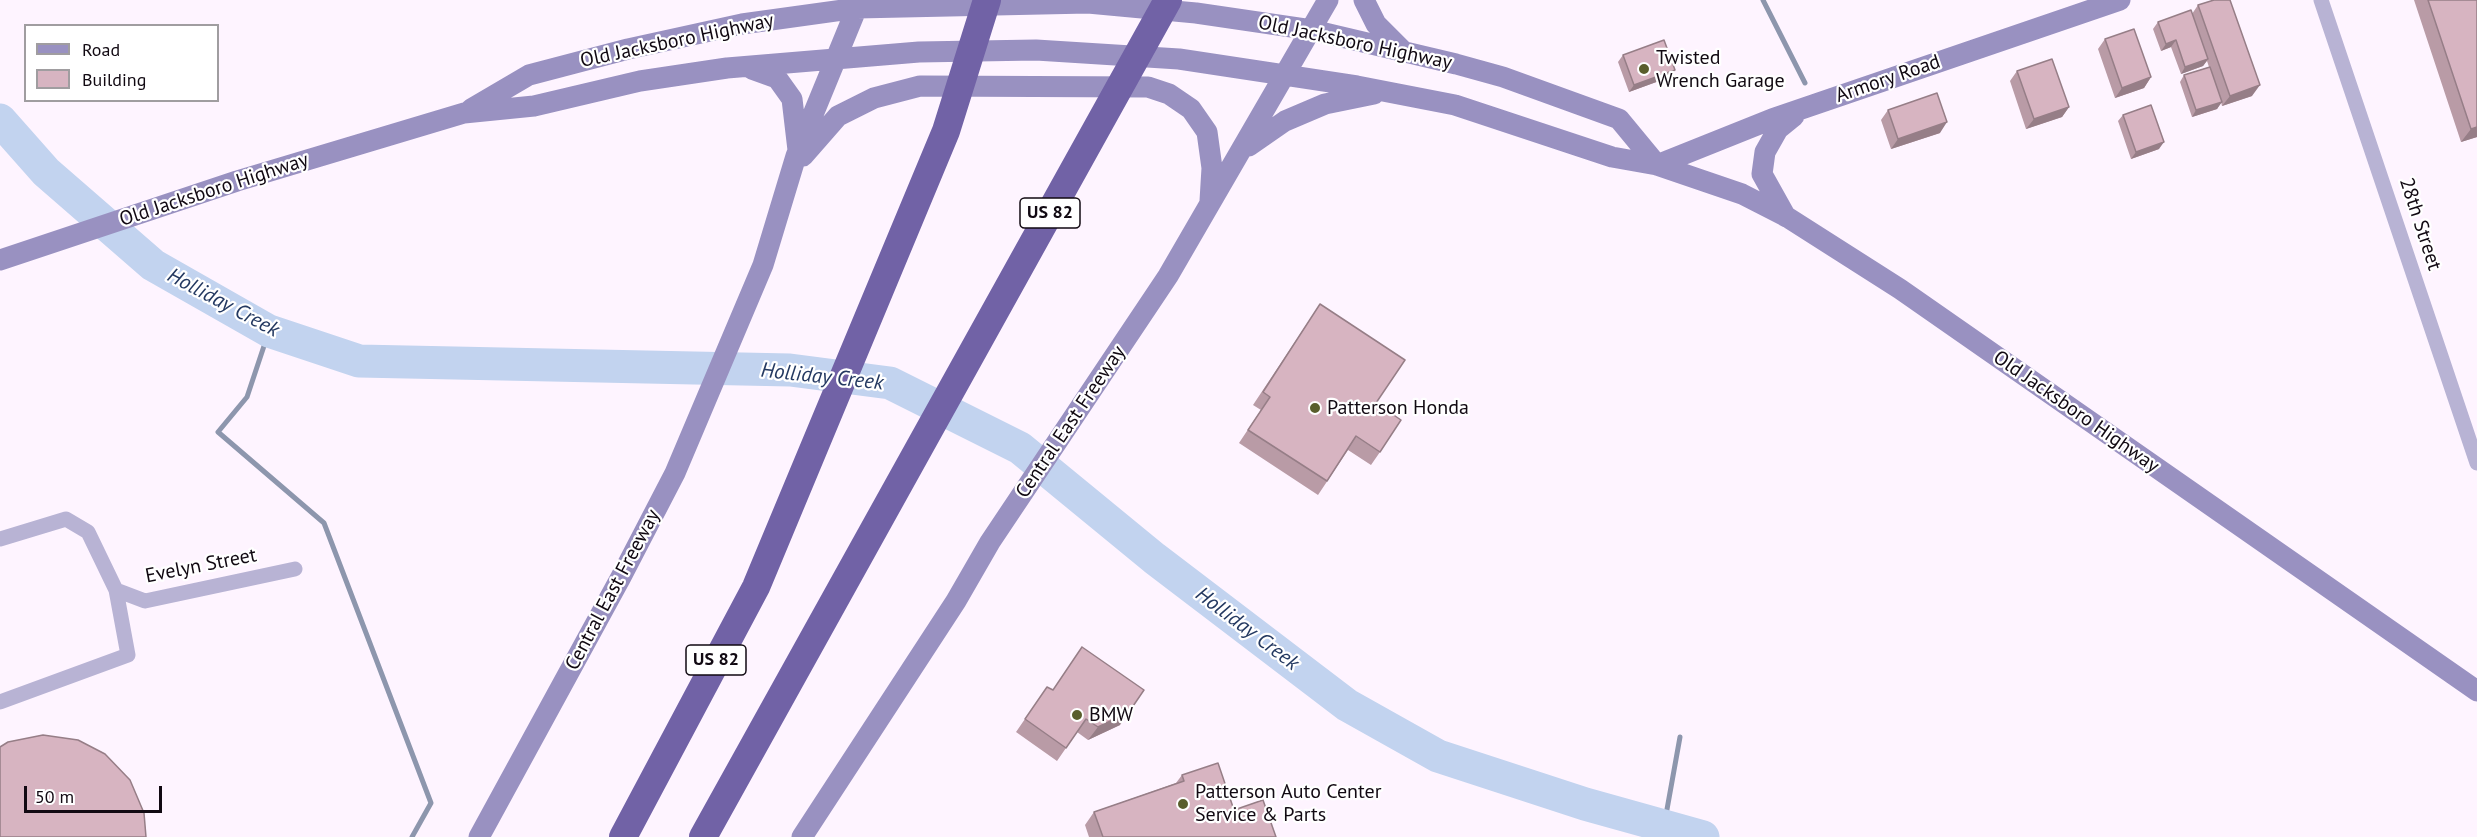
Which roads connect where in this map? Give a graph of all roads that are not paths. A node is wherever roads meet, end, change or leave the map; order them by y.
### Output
1 (809, 0) edge
2 (987, 0) edge
3 (1168, 0) edge
4 (1328, 0) edge
5 (1364, 0) edge
6 (2120, 0) edge
7 (2321, 0) edge
8 (858, 4) edge
9 (781, 18) junction
10 (1312, 30) junction
11 (1404, 52) junction
12 (837, 57) junction
13 (743, 66) junction
14 (1287, 74) junction
15 (1385, 92) junction
16 (1804, 109) junction
17 (465, 113) junction
18 (1242, 151) junction
19 (796, 160) junction
20 (1658, 165) junction
21 (1210, 205) junction
22 (1787, 217) junction
23 (8, 257) edge
24 (2477, 463) edge
25 (0, 539) edge
26 (295, 569) dead end
27 (116, 590) junction
28 (2477, 691) edge
29 (0, 702) edge
30 (479, 837) edge
31 (623, 837) edge
32 (703, 837) edge
33 (802, 837) edge

1 - 9 main road
2 - 31 highway, US 82
3 - 32 highway, US 82
4 - 10 main road, Central East Freeway
5 - 11 main road
6 - 16 main road, Armory Road
7 - 24 street, 28th Street
8 - 9 main road, Old Jacksboro Highway
8 - 10 main road, Old Jacksboro Highway
8 - 12 main road, Central East Freeway
9 - 17 main road, Old Jacksboro Highway
10 - 11 main road, Old Jacksboro Highway
10 - 14 main road, Central East Freeway
11 - 20 main road, Old Jacksboro Highway
12 - 13 main road, Old Jacksboro Highway
12 - 14 main road, Old Jacksboro Highway
12 - 19 main road, Central East Freeway
13 - 17 main road, Old Jacksboro Highway
13 - 19 main road
14 - 15 main road, Old Jacksboro Highway
14 - 18 main road, Central East Freeway
15 - 18 main road
15 - 20 main road, Old Jacksboro Highway
16 - 20 main road, Armory Road
16 - 22 main road
17 - 23 main road, Old Jacksboro Highway
18 - 21 main road, Central East Freeway
19 - 21 main road
19 - 30 main road, Central East Freeway
20 - 22 main road, Old Jacksboro Highway
21 - 33 main road, Central East Freeway
22 - 28 main road, Old Jacksboro Highway
25 - 27 street
26 - 27 street, Evelyn Street
27 - 29 street

